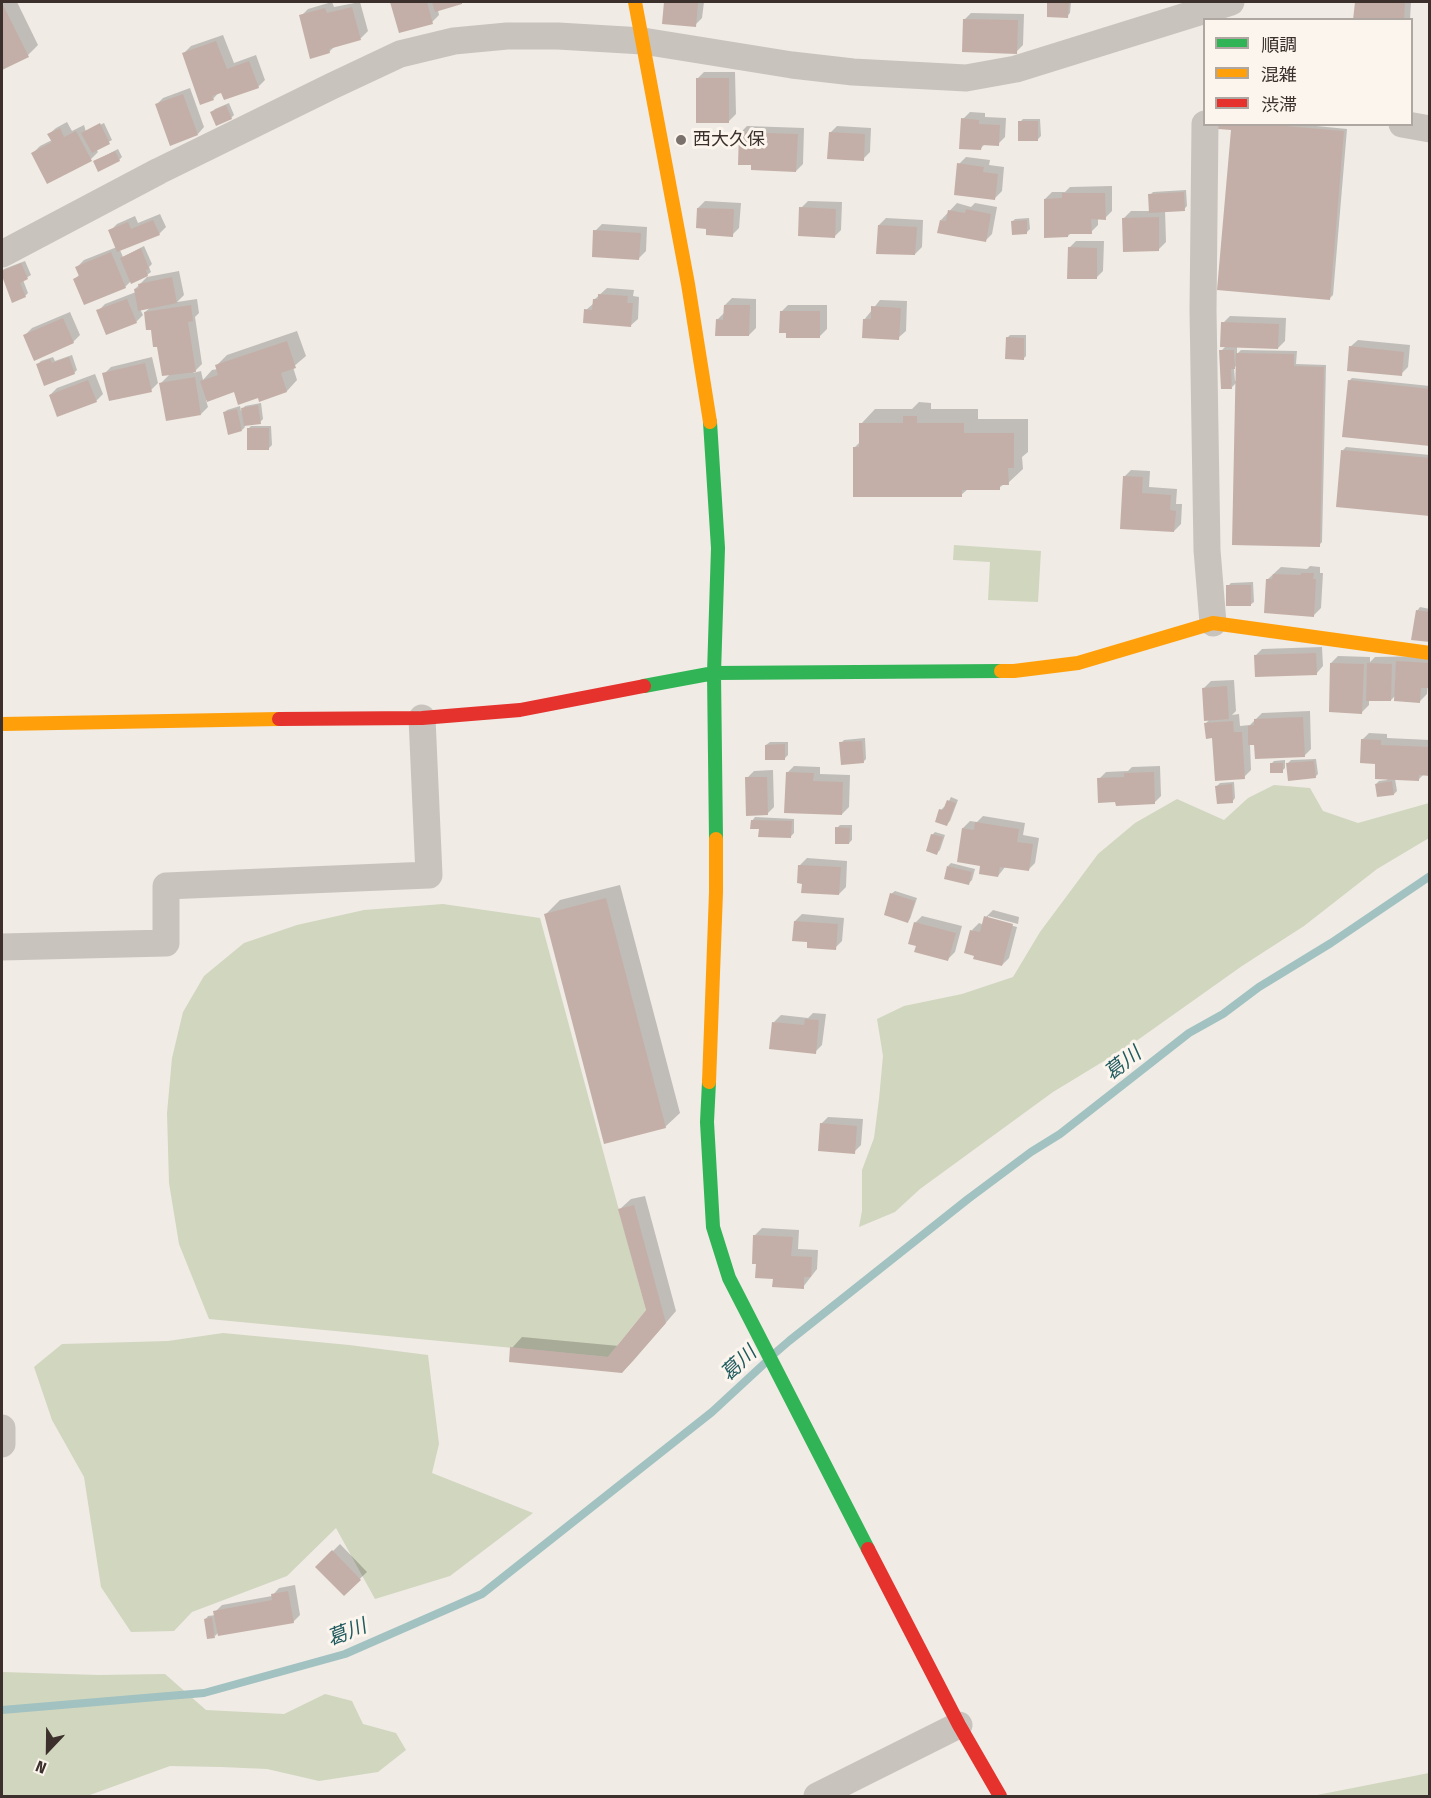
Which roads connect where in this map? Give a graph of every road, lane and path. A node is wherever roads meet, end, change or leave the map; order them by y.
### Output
1 (635, 2) edge
2 (1216, 10) edge
3 (643, 41) junction
4 (1205, 126) edge
5 (1413, 126) edge
6 (1430, 129) edge
7 (2, 254) edge
8 (1213, 623) junction
9 (1430, 653) edge
10 (714, 673) junction
11 (422, 718) junction
12 (2, 724) edge
13 (2, 947) edge
14 (2, 1428) edge
15 (2, 1444) edge
16 (959, 1725) junction
17 (817, 1797) edge
18 (1000, 1797) edge

1 - 3 street
2 - 3 street
3 - 7 street
3 - 10 street
4 - 8 street
5 - 6 street
8 - 9 street
8 - 10 street
10 - 11 street
10 - 16 street
11 - 12 street
11 - 13 street
14 - 15 street
16 - 17 street
16 - 18 street

